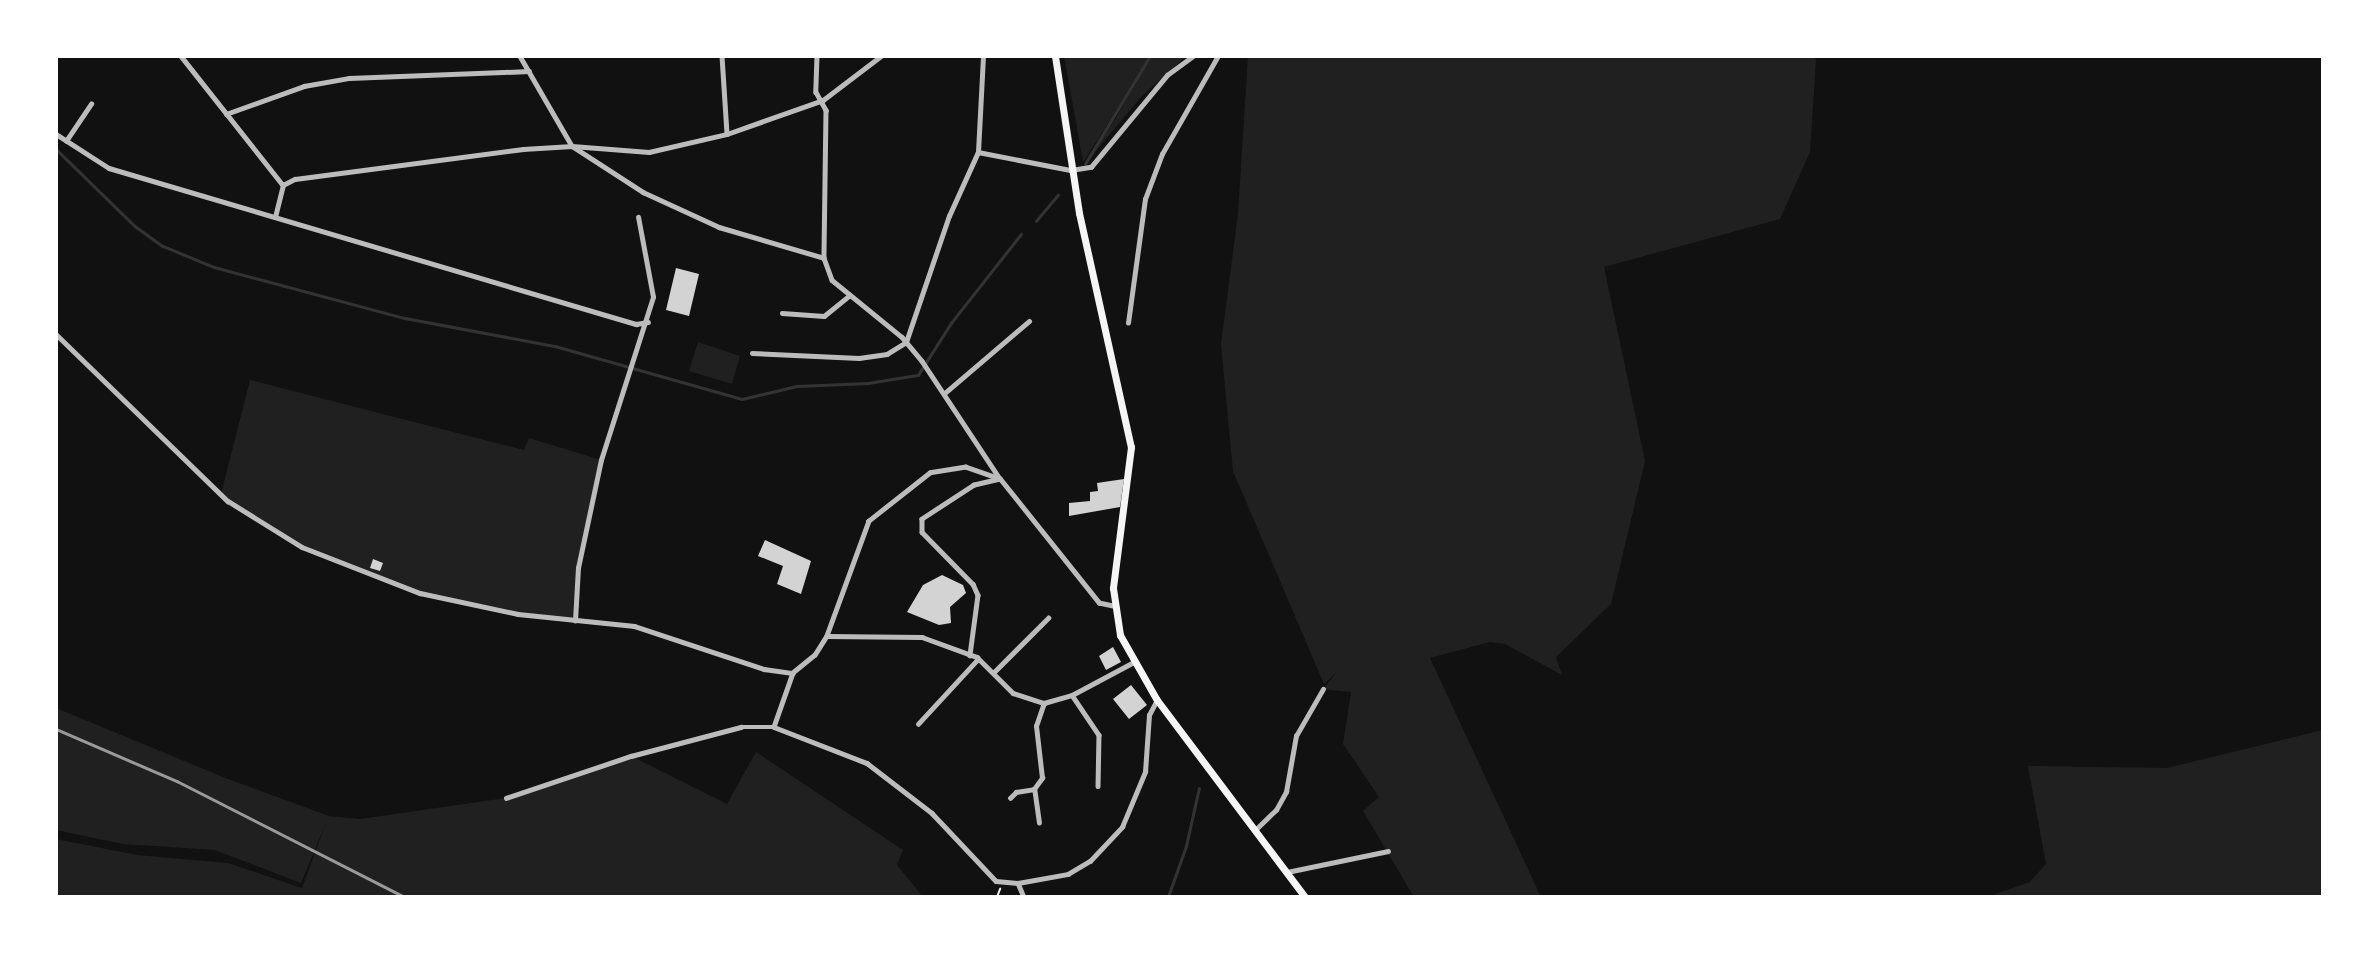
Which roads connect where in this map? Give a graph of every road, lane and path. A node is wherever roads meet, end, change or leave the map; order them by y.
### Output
1 (181, 56) edge
2 (520, 56) edge
3 (722, 56) edge
4 (817, 56) edge
5 (881, 56) edge
6 (982, 56) edge
7 (1055, 56) edge
8 (1193, 56) edge
9 (1218, 56) edge
10 (529, 71) junction
11 (823, 100) junction
12 (91, 104) dead end
13 (226, 114) junction
14 (56, 134) edge
15 (727, 134) junction
16 (66, 141) junction
17 (572, 146) junction
18 (978, 152) junction
19 (1071, 170) junction
20 (283, 185) junction
21 (275, 217) junction
22 (638, 217) dead end
23 (824, 258) junction
24 (850, 295) junction
25 (782, 313) dead end
26 (1030, 321) dead end
27 (648, 322) junction
28 (1129, 323) dead end
29 (56, 334) edge
30 (906, 342) junction
31 (752, 353) dead end
32 (946, 392) junction
33 (1000, 479) junction
34 (1113, 606) junction
35 (1048, 618) dead end
36 (575, 621) junction
37 (827, 636) junction
38 (971, 655) junction
39 (978, 659) junction
40 (1132, 663) junction
41 (793, 673) junction
42 (993, 673) junction
43 (1323, 689) dead end
44 (1072, 695) junction
45 (1157, 700) junction
46 (1044, 703) junction
47 (918, 724) dead end
48 (774, 727) junction
49 (1098, 786) dead end
50 (1034, 789) junction
51 (1010, 798) dead end
52 (506, 799) dead end
53 (1040, 823) dead end
54 (1255, 830) junction
55 (1388, 851) dead end
56 (1287, 872) junction
57 (1018, 883) junction
58 (1024, 897) edge
59 (1305, 897) edge

1 - 13 street
2 - 10 street
3 - 15 street
4 - 11 street
5 - 11 street
6 - 18 street
7 - 19 main road
8 - 19 street
9 - 28 street
10 - 13 street
10 - 17 street
11 - 15 street
11 - 23 street
12 - 16 street
13 - 20 street
14 - 16 street
15 - 17 street
16 - 21 street
17 - 20 street
17 - 23 street
18 - 19 street
18 - 30 street
19 - 34 main road
20 - 21 street
21 - 27 street
22 - 27 street
23 - 24 street
24 - 25 street
24 - 30 street
26 - 32 street
27 - 36 street
29 - 36 street
30 - 31 street
30 - 32 street
32 - 33 street
33 - 34 street
33 - 37 street
33 - 38 street
34 - 40 main road
35 - 42 street
36 - 41 street
37 - 38 street
37 - 41 street
38 - 39 street
39 - 42 street
39 - 47 street
40 - 44 street
40 - 45 main road
41 - 48 street
42 - 46 street
43 - 54 street
44 - 46 street
44 - 49 street
45 - 54 main road
45 - 57 street
46 - 50 street
48 - 52 street
48 - 57 street
50 - 51 street
50 - 53 street
54 - 56 main road
55 - 56 street
56 - 59 main road
57 - 58 street

